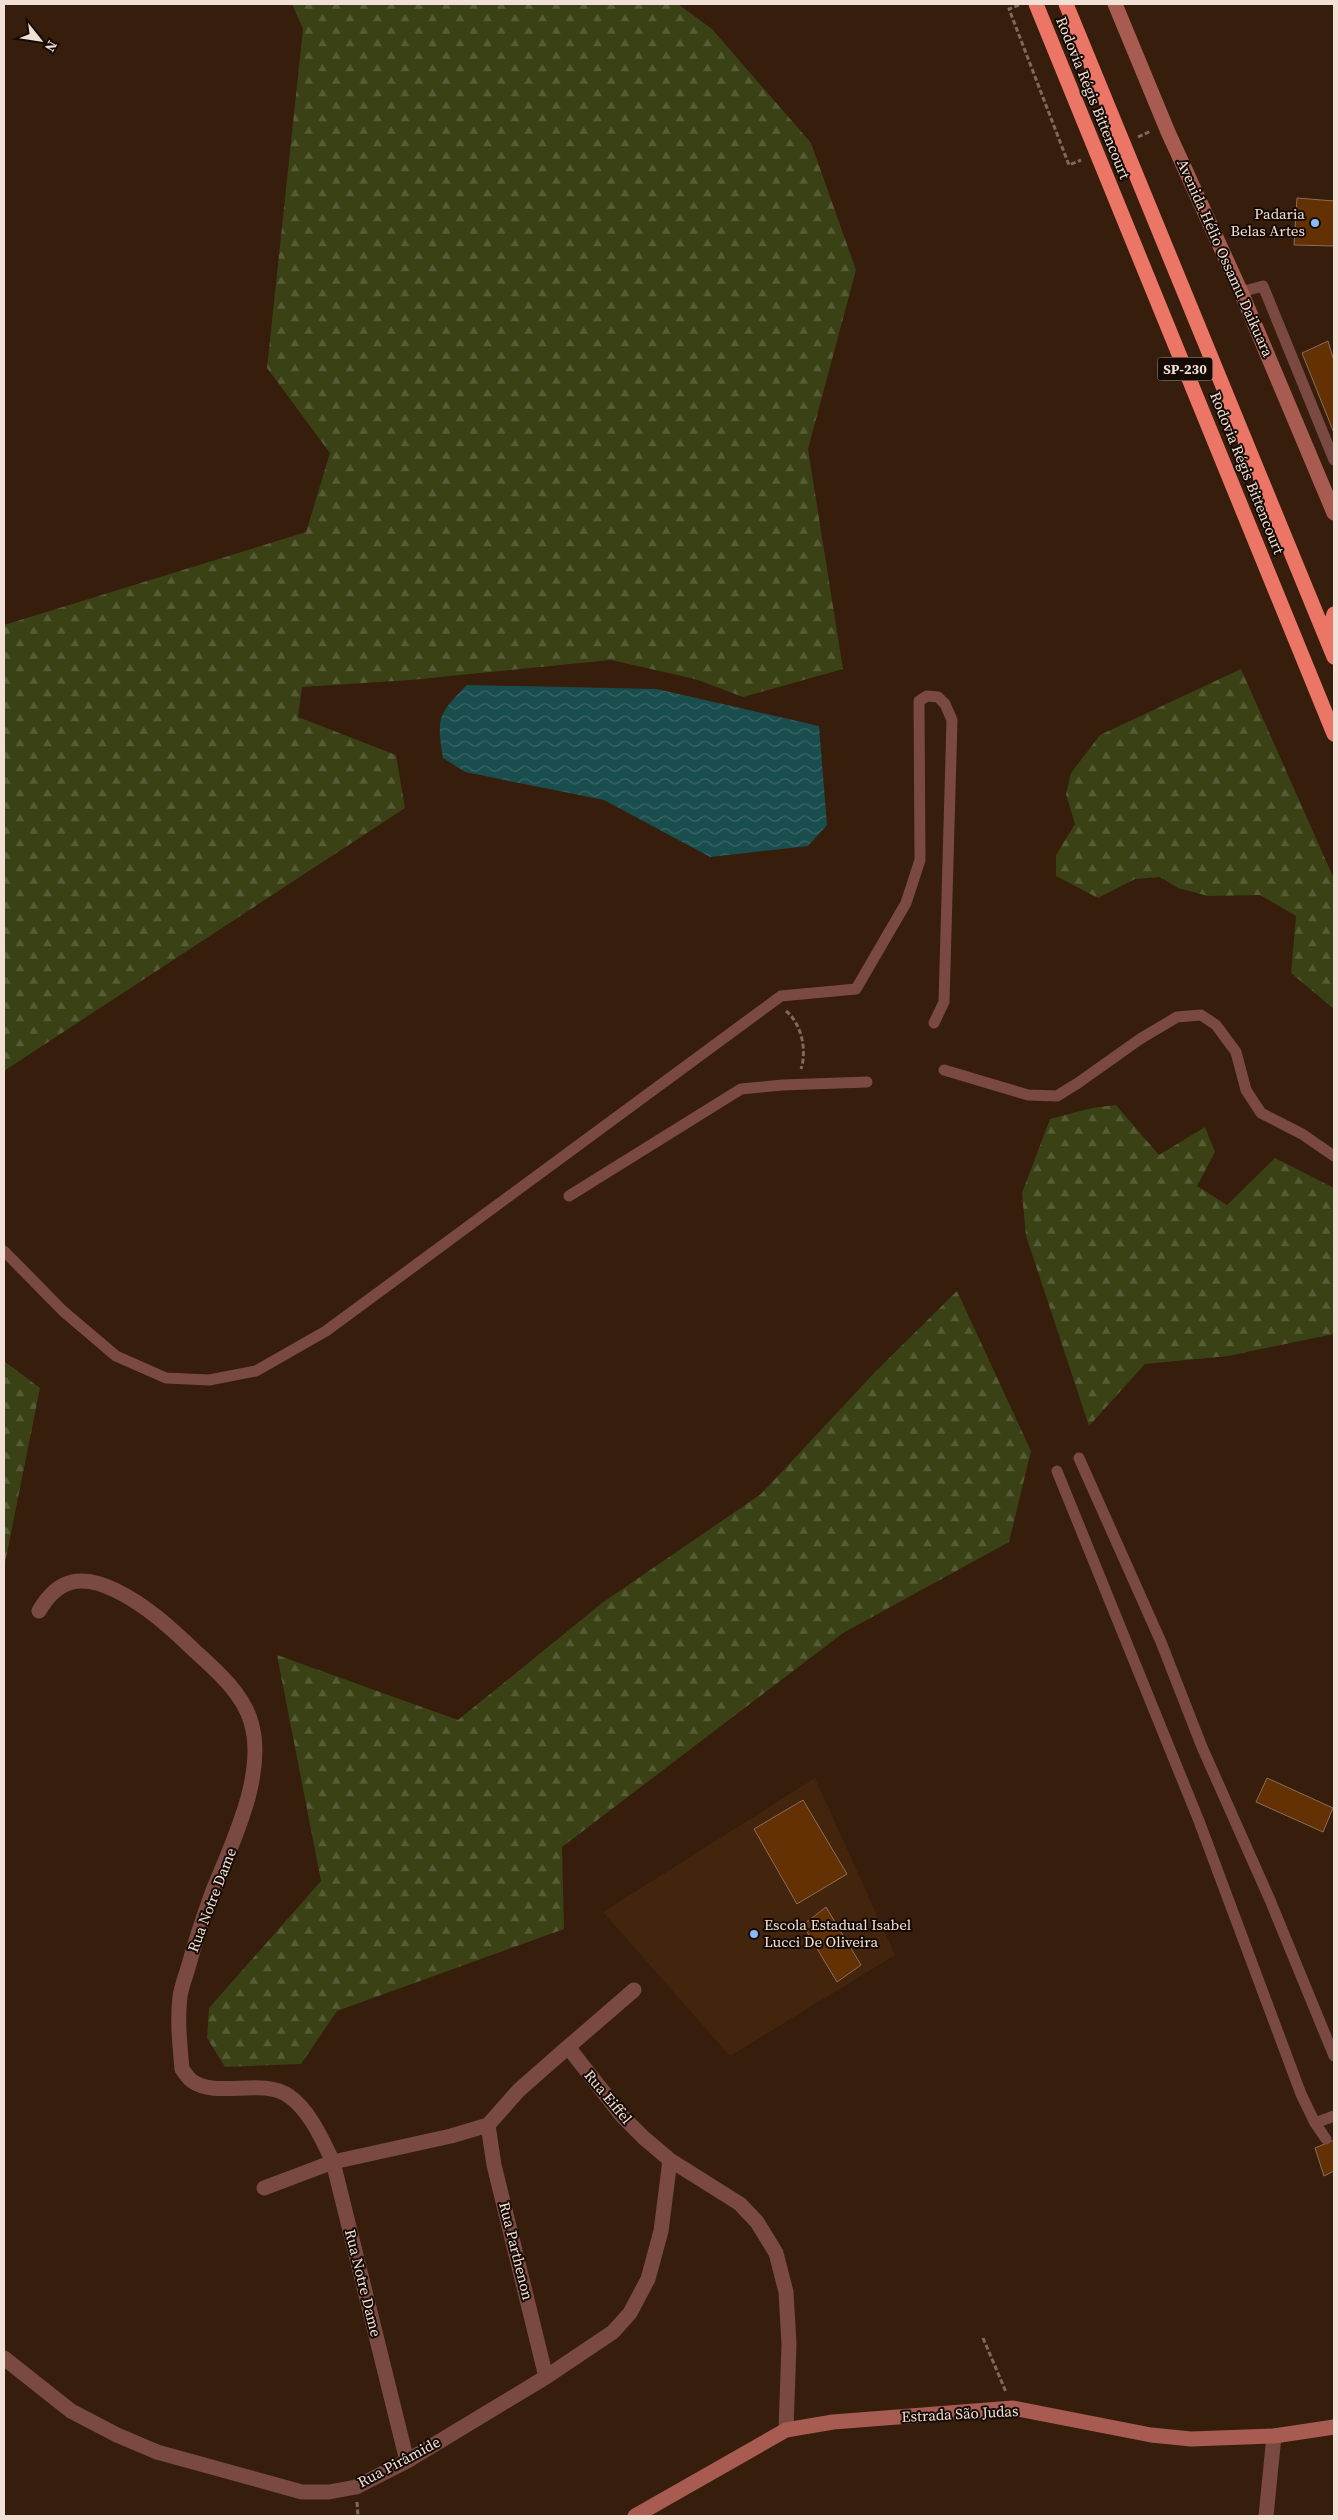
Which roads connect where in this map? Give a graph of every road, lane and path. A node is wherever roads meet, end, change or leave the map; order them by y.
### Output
1 (1022, 4) edge
2 (1036, 4) edge
3 (1066, 4) edge
4 (1115, 4) edge
5 (1069, 165) dead end
6 (1241, 292) junction
7 (1334, 460) edge
8 (1334, 513) edge
9 (1334, 614) edge
10 (1327, 638) junction
11 (1334, 657) edge
12 (1334, 734) edge
13 (773, 1001) junction
14 (934, 1023) dead end
15 (944, 1070) dead end
16 (867, 1082) dead end
17 (796, 1084) junction
18 (1334, 1156) edge
19 (570, 1196) dead end
20 (4, 1251) edge
21 (1079, 1458) dead end
22 (1057, 1471) dead end
23 (39, 1611) dead end
24 (634, 1990) dead end
25 (568, 2047) junction
26 (1334, 2056) edge
27 (1334, 2116) edge
28 (1315, 2123) junction
29 (488, 2125) junction
30 (1326, 2139) dead end
31 (670, 2160) junction
32 (333, 2162) junction
33 (264, 2188) dead end
34 (984, 2338) dead end
35 (4, 2358) edge
36 (546, 2377) junction
37 (1012, 2408) junction
38 (1334, 2427) edge
39 (786, 2430) junction
40 (1274, 2436) junction
41 (407, 2461) junction
42 (635, 2516) edge
43 (1266, 2516) edge

1 - 5 path
2 - 12 highway, Rodovia Régis Bittencourt / SP-230
3 - 10 highway, Rodovia Régis Bittencourt / SP-230
4 - 6 main road, Avenida Hélio Ossamu Daikuara
6 - 7 lane
6 - 8 main road, Avenida Hélio Ossamu Daikuara
9 - 10 highway
10 - 11 highway, Rodovia Régis Bittencourt / SP-230
13 - 14 lane
13 - 17 path
13 - 20 lane
15 - 18 lane
16 - 17 lane
17 - 19 lane
21 - 26 lane
22 - 28 lane
23 - 32 street, Rua Notre Dame
24 - 25 street
25 - 29 street
25 - 31 street, Rua Eiffel
27 - 28 lane
28 - 30 lane
29 - 32 street
29 - 36 street, Rua Parthenon
31 - 36 street, Rua Pirâmide
31 - 39 street, Rua Eiffel
32 - 33 street
32 - 41 street, Rua Notre Dame
34 - 37 path
35 - 41 street, Rua Pirâmide
36 - 41 street, Rua Pirâmide
37 - 39 main road, Estrada São Judas
37 - 40 main road, Estrada São Judas
38 - 40 main road, Estrada São Judas
39 - 42 main road, Estrada São Judas
40 - 43 street

